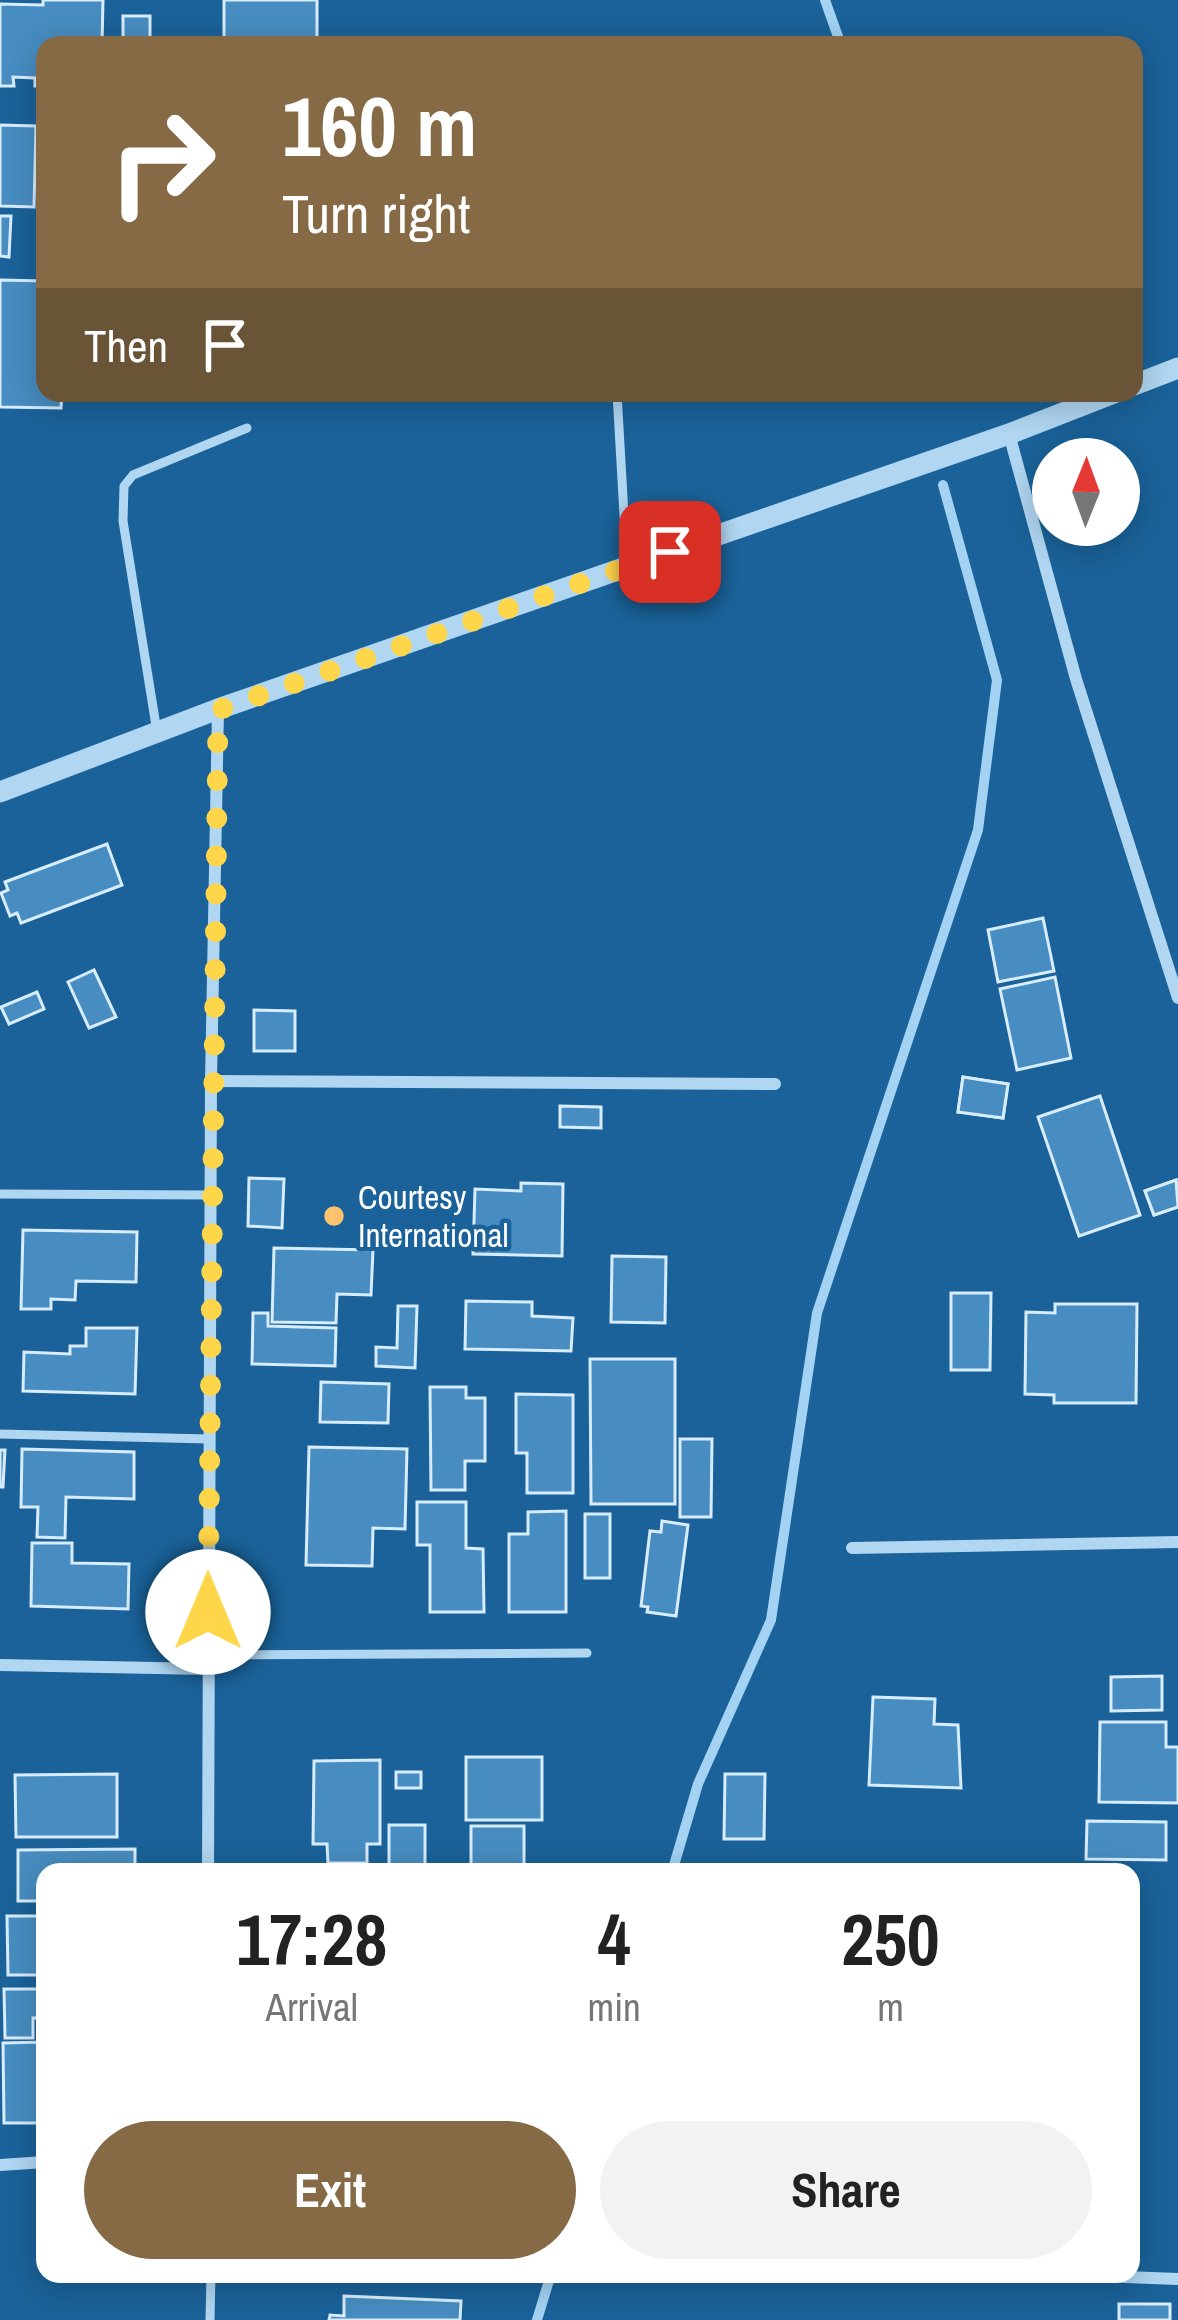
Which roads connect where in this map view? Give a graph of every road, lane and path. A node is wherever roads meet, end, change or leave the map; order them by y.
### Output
1 (1178, 368) edge
2 (1143, 382) edge
3 (617, 402) edge
4 (1091, 402) edge
5 (248, 428) dead end
6 (1009, 434) junction
7 (628, 567) junction
8 (218, 710) junction
9 (158, 732) junction
10 (0, 792) edge
11 (1178, 998) edge
12 (211, 1081) junction
13 (776, 1084) dead end
14 (0, 1194) edge
15 (210, 1195) junction
16 (0, 1434) edge
17 (209, 1439) junction
18 (1178, 1542) edge
19 (852, 1548) dead end
20 (587, 1653) dead end
21 (207, 1662) junction
22 (0, 1665) edge
23 (208, 1863) edge
24 (36, 2162) edge
25 (0, 2164) edge
26 (1140, 2278) edge
27 (1178, 2279) edge
28 (211, 2283) edge
29 (210, 2320) edge

1 - 2 street
3 - 7 lane
4 - 6 street
5 - 9 lane
6 - 7 street
6 - 11 street
7 - 8 street
8 - 9 street
8 - 12 street
9 - 10 street
12 - 13 street
12 - 15 street
14 - 15 lane
15 - 17 street
16 - 17 lane
17 - 21 street
18 - 19 street
20 - 21 lane
21 - 22 street
21 - 23 street
24 - 25 street
26 - 27 street
28 - 29 lane

